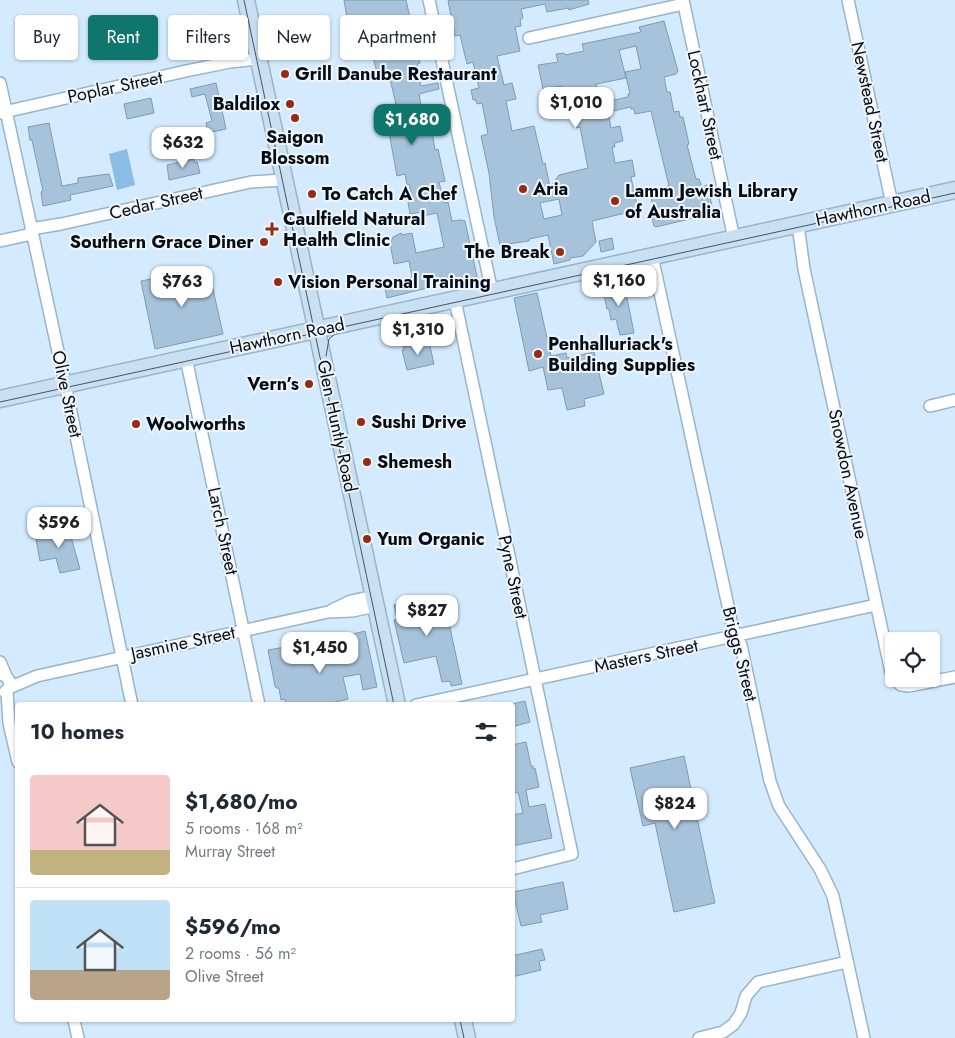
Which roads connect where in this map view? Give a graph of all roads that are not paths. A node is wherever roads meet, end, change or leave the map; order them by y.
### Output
1 (246, 0) edge
2 (429, 0) edge
3 (848, 0) edge
4 (684, 2) edge
5 (529, 38) dead end
6 (258, 56) joint
7 (259, 60) edge
8 (0, 84) edge
9 (3, 113) edge
10 (283, 175) junction
11 (955, 190) edge
12 (892, 204) junction
13 (794, 226) junction
14 (32, 233) junction
15 (734, 238) junction
16 (0, 241) edge
17 (652, 256) junction
18 (492, 292) junction
19 (455, 300) junction
20 (317, 329) junction
21 (186, 358) junction
22 (65, 385) junction
23 (0, 399) edge
24 (955, 400) edge
25 (930, 406) dead end
26 (375, 601) junction
27 (876, 605) junction
28 (244, 630) junction
29 (737, 636) junction
30 (885, 645) edge
31 (122, 656) junction
32 (0, 662) edge
33 (955, 677) edge
34 (535, 680) junction
35 (940, 680) edge
36 (5, 683) edge
37 (0, 701) edge
38 (131, 702) edge
39 (258, 702) edge
40 (396, 702) edge
41 (430, 702) edge
42 (9, 723) junction
43 (15, 749) edge
44 (515, 867) edge
45 (847, 962) junction
46 (74, 1022) edge
47 (463, 1022) edge
48 (78, 1038) edge
49 (467, 1038) edge
50 (699, 1038) edge
51 (864, 1038) edge

1 - 6 main road, Glen Huntly Road
2 - 18 street
3 - 12 street, Newstead Street
4 - 5 street
4 - 15 street, Lockhart Street
6 - 9 street, Poplar Street
7 - 10 main road, Glen Huntly Road
8 - 9 street, Olive Street
9 - 14 street, Olive Street
10 - 14 street, Cedar Street
10 - 20 main road, Glen Huntly Road
11 - 12 main road, Hawthorn Road
12 - 13 main road, Hawthorn Road
13 - 15 main road, Hawthorn Road
13 - 27 street, Snowdon Avenue
14 - 16 street, Cedar Street
14 - 22 street, Olive Street
15 - 17 main road, Hawthorn Road
17 - 18 main road, Hawthorn Road
17 - 29 street, Briggs Street
18 - 19 main road, Hawthorn Road
19 - 20 main road, Hawthorn Road
19 - 34 street, Pyne Street
20 - 21 main road, Hawthorn Road
20 - 26 main road, Glen Huntly Road
21 - 22 main road, Hawthorn Road
21 - 28 street, Larch Street
22 - 23 main road, Hawthorn Road
22 - 31 street, Olive Street
24 - 25 street
26 - 28 street, Jasmine Street
26 - 40 main road, Glen Huntly Road
27 - 29 street, Masters Street
27 - 30 street, Snowdon Avenue
28 - 31 street, Jasmine Street
28 - 39 street, Larch Street
29 - 34 street, Masters Street
29 - 45 street, Briggs Street
31 - 36 street, Jasmine Street
31 - 38 street, Olive Street
32 - 36 street
33 - 35 street, Snowdon Avenue
34 - 41 street, Masters Street
34 - 44 street, Pyne Street
36 - 42 street
37 - 42 street
42 - 43 street
45 - 50 street
45 - 51 street, Briggs Street
46 - 48 street
47 - 49 main road

